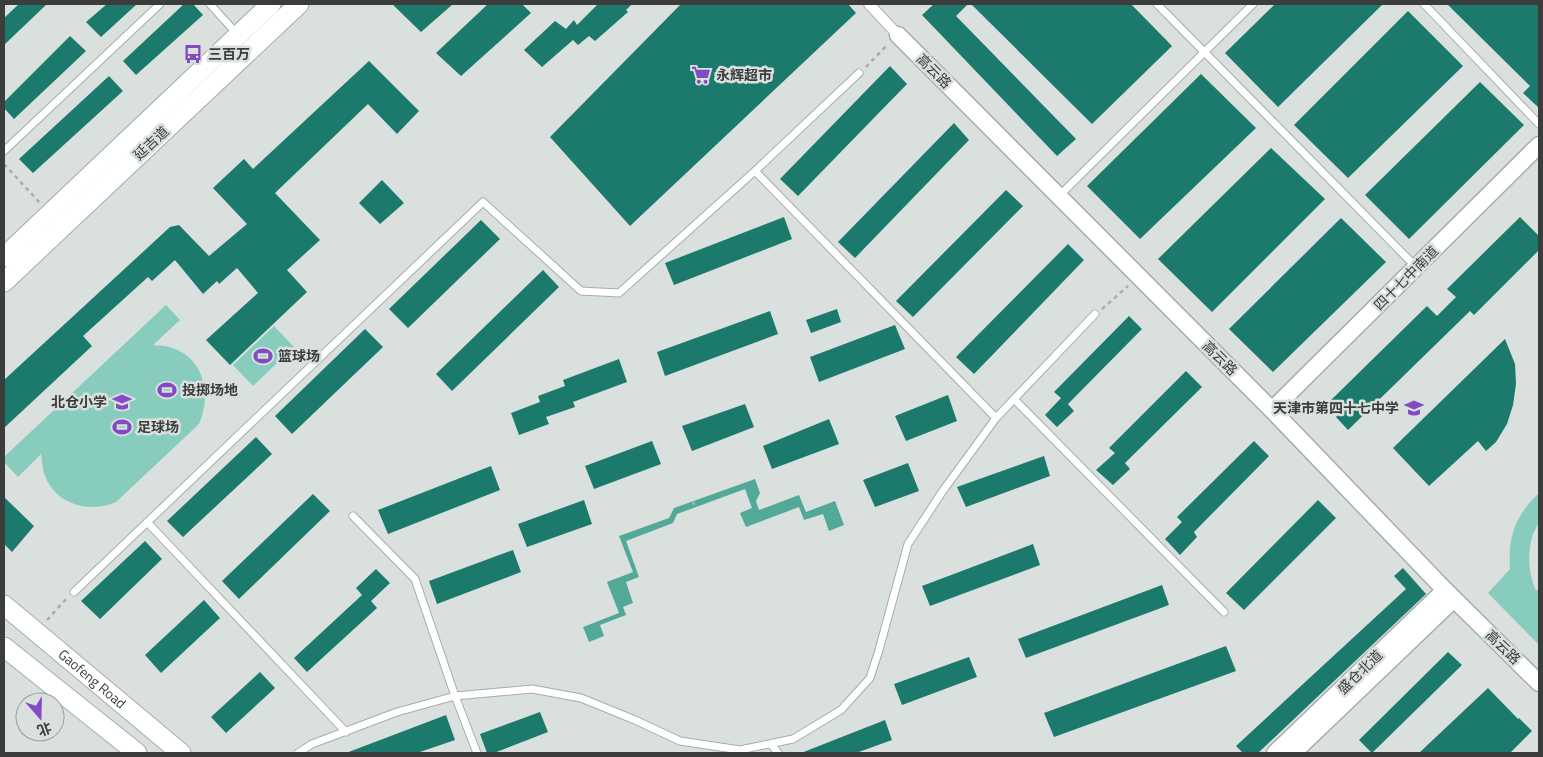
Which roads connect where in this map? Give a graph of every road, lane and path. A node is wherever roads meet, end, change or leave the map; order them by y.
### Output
1 (160, 4) edge
2 (210, 4) edge
3 (271, 4) edge
4 (299, 4) edge
5 (869, 4) edge
6 (1157, 4) edge
7 (1253, 4) edge
8 (1424, 4) edge
9 (238, 35) junction
10 (898, 35) junction
11 (251, 49) junction
12 (1204, 50) junction
13 (859, 73) joint
14 (1539, 124) edge
15 (1539, 145) edge
16 (4, 151) edge
17 (4, 164) edge
18 (755, 171) junction
19 (1059, 196) junction
20 (50, 214) junction
21 (4, 257) edge
22 (1416, 267) junction
23 (1139, 276) junction
24 (4, 282) edge
25 (1095, 314) joint
26 (1014, 399) junction
27 (1272, 410) junction
28 (996, 418) junction
29 (693, 501) dead end
30 (695, 508) dead end
31 (353, 516) dead end
32 (147, 522) junction
33 (74, 592) joint
34 (1449, 595) junction
35 (4, 605) edge
36 (1224, 612) dead end
37 (36, 631) junction
38 (4, 647) edge
39 (1539, 683) edge
40 (455, 696) junction
41 (346, 732) junction
42 (771, 744) junction
43 (137, 753) edge
44 (181, 753) edge
45 (298, 753) edge
46 (477, 753) edge
47 (778, 753) edge
48 (1275, 753) edge
49 (1293, 753) edge

1 - 16 lane
2 - 9 lane
3 - 9 main road, 延吉道
4 - 11 main road, 延吉道
5 - 10 street
6 - 12 lane
7 - 12 lane
8 - 14 lane
9 - 11 lane
9 - 20 main road, 延吉道
10 - 13 path
10 - 19 street, 高云路
11 - 24 main road, 延吉道
12 - 19 lane
12 - 22 lane
13 - 18 lane
15 - 22 street, 四十七中南道
17 - 20 path
18 - 28 lane
18 - 32 lane
19 - 23 street, 高云路
20 - 21 main road, 延吉道
22 - 27 street, 四十七中南道
23 - 25 path
23 - 27 street, 高云路
25 - 26 lane
26 - 28 lane
26 - 36 lane
27 - 34 street, 高云路
28 - 42 lane
29 - 30 path
31 - 40 lane
32 - 33 lane
32 - 41 lane
33 - 37 path
34 - 39 street, 高云路
34 - 48 street, 盛仓北道
34 - 49 street, 盛仓北道
35 - 37 main road, Gaofeng Road
37 - 44 main road, Gaofeng Road
38 - 43 main road
40 - 41 lane
40 - 42 lane
40 - 46 lane
41 - 45 lane
42 - 47 lane

